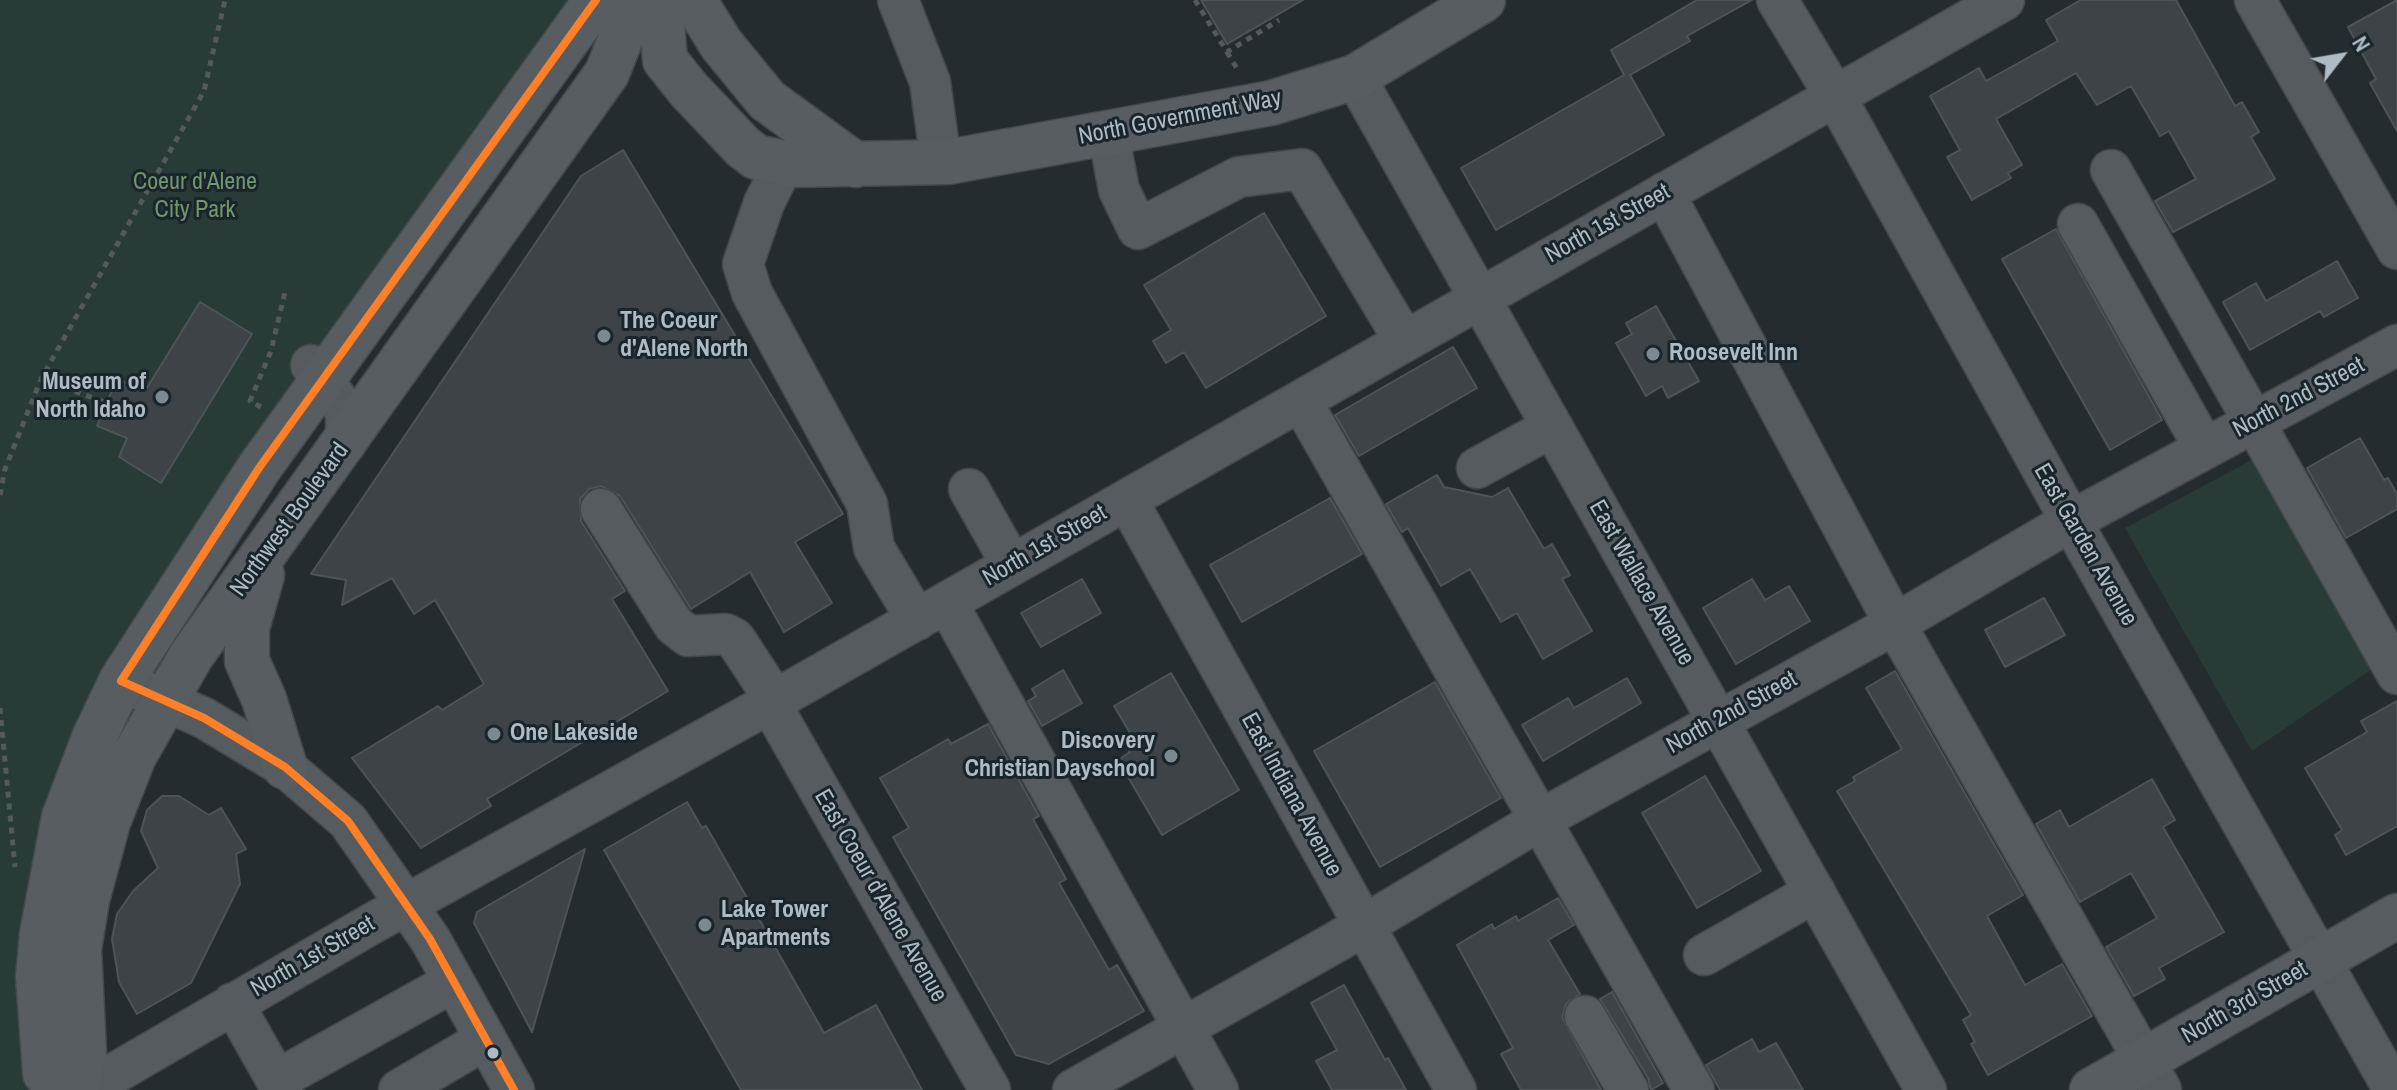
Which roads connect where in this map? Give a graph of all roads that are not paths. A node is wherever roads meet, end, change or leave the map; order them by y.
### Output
1 (596, 0) edge
2 (636, 0) edge
3 (660, 0) edge
4 (694, 0) edge
5 (898, 0) edge
6 (1483, 0) edge
7 (1777, 0) edge
8 (2004, 0) edge
9 (2255, 0) edge
10 (1355, 77) junction
11 (1835, 96) junction
12 (1108, 132) junction
13 (941, 162) junction
14 (783, 165) junction
15 (856, 165) junction
16 (2111, 170) dead end
17 (1664, 193) junction
18 (2078, 224) dead end
19 (2397, 249) edge
20 (1478, 297) junction
21 (1404, 340) junction
22 (2397, 345) edge
23 (317, 372) junction
24 (1301, 401) junction
25 (2253, 423) junction
26 (1552, 427) junction
27 (346, 443) junction
28 (2205, 449) junction
29 (1477, 468) dead end
30 (969, 489) dead end
31 (1127, 500) junction
32 (601, 509) dead end
33 (2071, 521) junction
34 (280, 533) junction
35 (1012, 565) junction
36 (932, 611) junction
37 (1895, 624) junction
38 (2397, 674) edge
39 (121, 681) junction
40 (164, 700) junction
41 (773, 701) junction
42 (1718, 720) junction
43 (285, 767) junction
44 (1540, 820) junction
45 (1815, 892) junction
46 (408, 903) junction
47 (2397, 916) edge
48 (1364, 924) junction
49 (1704, 955) dead end
50 (2321, 960) junction
51 (453, 982) junction
52 (233, 1003) junction
53 (1585, 1016) dead end
54 (1184, 1028) junction
55 (486, 1039) junction
56 (2153, 1075) edge
57 (280, 1085) edge
58 (67, 1090) edge
59 (77, 1090) edge
60 (86, 1090) edge
61 (399, 1090) edge
62 (514, 1090) edge
63 (990, 1090) edge
64 (1073, 1090) edge
65 (1218, 1090) edge
66 (1456, 1090) edge
67 (1628, 1090) edge
68 (1694, 1090) edge
69 (1926, 1090) edge
70 (2092, 1090) edge
71 (2394, 1090) edge

1 - 23 main road, Northwest Boulevard
2 - 27 main road, Northwest Boulevard
3 - 14 main road, North Government Way
4 - 15 main road
5 - 13 street
6 - 10 main road, North Government Way
7 - 11 street, East Garden Avenue
8 - 11 street, North 1st Street
9 - 19 street
10 - 12 main road, North Government Way
10 - 20 street, East Wallace Avenue
11 - 17 street, North 1st Street
11 - 33 street, East Garden Avenue
12 - 13 main road, North Government Way
12 - 21 street
13 - 15 main road, North Government Way
14 - 15 main road, North Government Way
14 - 36 street
16 - 25 street
17 - 20 street, North 1st Street
17 - 37 street
18 - 28 street
20 - 21 street, North 1st Street
20 - 26 street, East Wallace Avenue
21 - 24 street, North 1st Street
22 - 25 street, North 2nd Street
23 - 27 street
23 - 39 main road, Northwest Boulevard
24 - 31 street, North 1st Street
24 - 44 street
25 - 28 street, North 2nd Street
25 - 38 street
26 - 29 street
26 - 42 street, East Wallace Avenue
27 - 34 main road, Northwest Boulevard
28 - 33 street, North 2nd Street
30 - 35 street
31 - 35 street, North 1st Street
31 - 48 street, East Indiana Avenue
32 - 41 street, East Coeur d'Alene Avenue
33 - 37 street, North 2nd Street
33 - 50 street, East Garden Avenue
34 - 40 main road, Northwest Boulevard
34 - 43 main road
35 - 36 street, North 1st Street
36 - 41 street, North 1st Street
36 - 54 street
37 - 42 street, North 2nd Street
37 - 56 street
39 - 40 street
39 - 58 main road, Northwest Boulevard
40 - 43 street
40 - 59 main road, Northwest Boulevard
41 - 46 street, North 1st Street
41 - 63 street, East Coeur d'Alene Avenue
42 - 44 street, North 2nd Street
42 - 45 street, East Wallace Avenue
43 - 46 street
44 - 48 street, North 2nd Street
44 - 68 street
45 - 49 street
45 - 69 street, East Wallace Avenue
46 - 51 street
46 - 52 street, North 1st Street
47 - 50 main road, North 3rd Street
48 - 54 street, North 2nd Street
48 - 66 street, East Indiana Avenue
50 - 56 main road, North 3rd Street
50 - 71 street, East Garden Avenue
51 - 55 street
51 - 57 street
52 - 57 street
52 - 60 street, North 1st Street
53 - 67 street
54 - 64 street, North 2nd Street
54 - 65 street
55 - 61 street
55 - 62 street
56 - 70 main road, North 3rd Street

